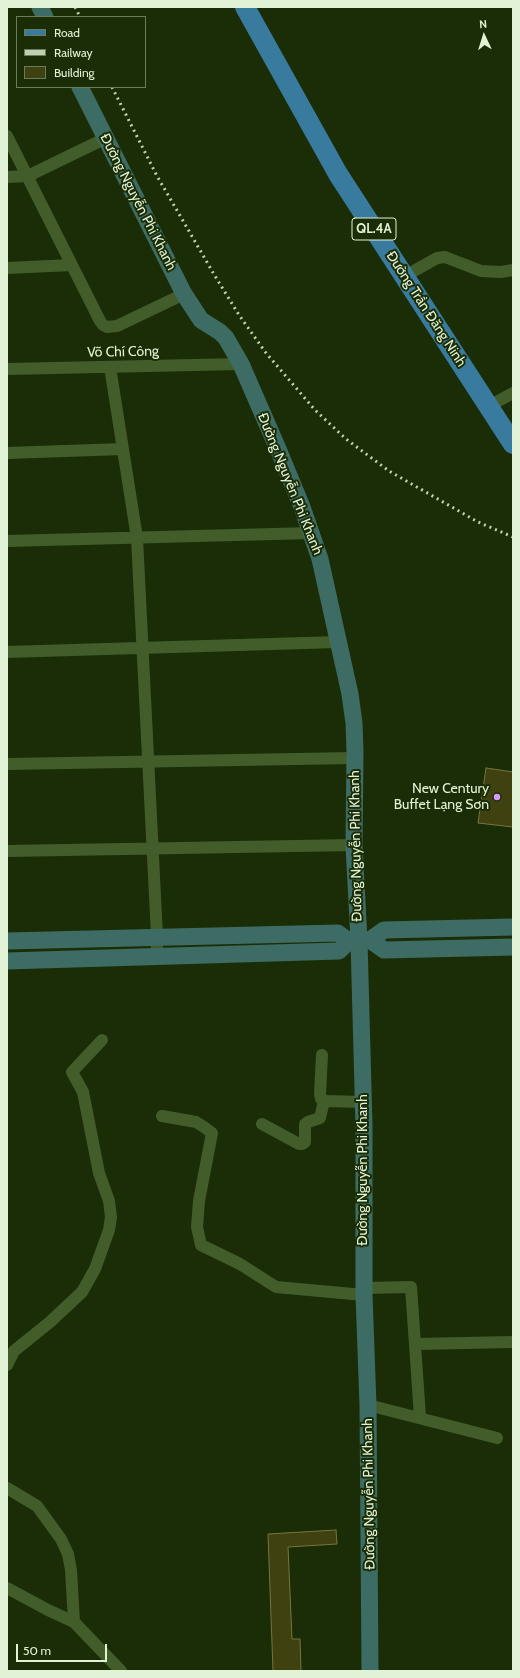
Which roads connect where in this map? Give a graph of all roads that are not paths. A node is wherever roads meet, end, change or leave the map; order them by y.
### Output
1 (40, 7) edge
2 (245, 7) edge
3 (44, 16) edge
4 (81, 88) edge
5 (7, 136) edge
6 (106, 138) junction
7 (27, 176) junction
8 (7, 177) edge
9 (72, 265) junction
10 (7, 268) edge
11 (513, 270) edge
12 (405, 276) junction
13 (184, 294) junction
14 (241, 364) junction
15 (110, 367) junction
16 (7, 369) edge
17 (513, 393) edge
18 (489, 406) junction
19 (513, 444) edge
20 (123, 449) junction
21 (7, 453) edge
22 (312, 533) junction
23 (137, 538) junction
24 (7, 541) edge
25 (338, 642) junction
26 (142, 648) junction
27 (7, 652) edge
28 (354, 758) junction
29 (148, 761) junction
30 (7, 764) edge
31 (354, 845) junction
32 (152, 848) junction
33 (7, 851) edge
34 (513, 926) edge
35 (157, 936) junction
36 (7, 941) edge
37 (359, 941) junction
38 (513, 947) edge
39 (157, 957) junction
40 (7, 961) edge
41 (102, 1040) dead end
42 (322, 1055) dead end
43 (324, 1101) junction
44 (363, 1102) junction
45 (162, 1116) dead end
46 (262, 1124) dead end
47 (364, 1291) junction
48 (513, 1342) edge
49 (416, 1344) junction
50 (7, 1365) edge
51 (368, 1405) junction
52 (420, 1417) junction
53 (497, 1438) dead end
54 (7, 1488) edge
55 (7, 1588) edge
56 (74, 1622) junction
57 (112, 1669) edge
58 (370, 1671) edge

1 - 3 street
2 - 12 main road, Đường Trần Đăng Ninh / QL.4A
4 - 6 street, Đường Nguyễn Phi Khanh
5 - 7 street
6 - 7 street
6 - 13 street, Đường Nguyễn Phi Khanh
7 - 8 street
7 - 9 street
9 - 10 street
9 - 13 street
11 - 12 street
12 - 18 main road, Đường Trần Đăng Ninh / QL.4A
13 - 14 street, Đường Nguyễn Phi Khanh
14 - 15 street, Võ Chí Công
14 - 22 street, Đường Nguyễn Phi Khanh
15 - 16 street, Võ Chí Công
15 - 20 street
17 - 18 street
18 - 19 main road, Đường Trần Đăng Ninh / QL.4A
20 - 21 street
20 - 23 street
22 - 23 street
22 - 25 street, Đường Nguyễn Phi Khanh
23 - 24 street
23 - 26 street
25 - 26 street
25 - 28 street, Đường Nguyễn Phi Khanh
26 - 27 street
26 - 29 street
28 - 29 street
28 - 31 street, Đường Nguyễn Phi Khanh
29 - 30 street
29 - 32 street
31 - 32 street
31 - 37 street, Đường Nguyễn Phi Khanh
32 - 33 street
32 - 35 street
34 - 37 street
35 - 36 street
35 - 37 street
35 - 39 street
37 - 38 street
37 - 39 street
37 - 44 street, Đường Nguyễn Phi Khanh
39 - 40 street
41 - 50 street
42 - 43 street
43 - 44 street
43 - 46 street
44 - 47 street, Đường Nguyễn Phi Khanh
45 - 47 street
47 - 49 street
47 - 51 street, Đường Nguyễn Phi Khanh
48 - 49 street
49 - 52 street
51 - 52 street
51 - 58 street, Đường Nguyễn Phi Khanh
52 - 53 street
54 - 56 street
55 - 56 street
56 - 57 street

